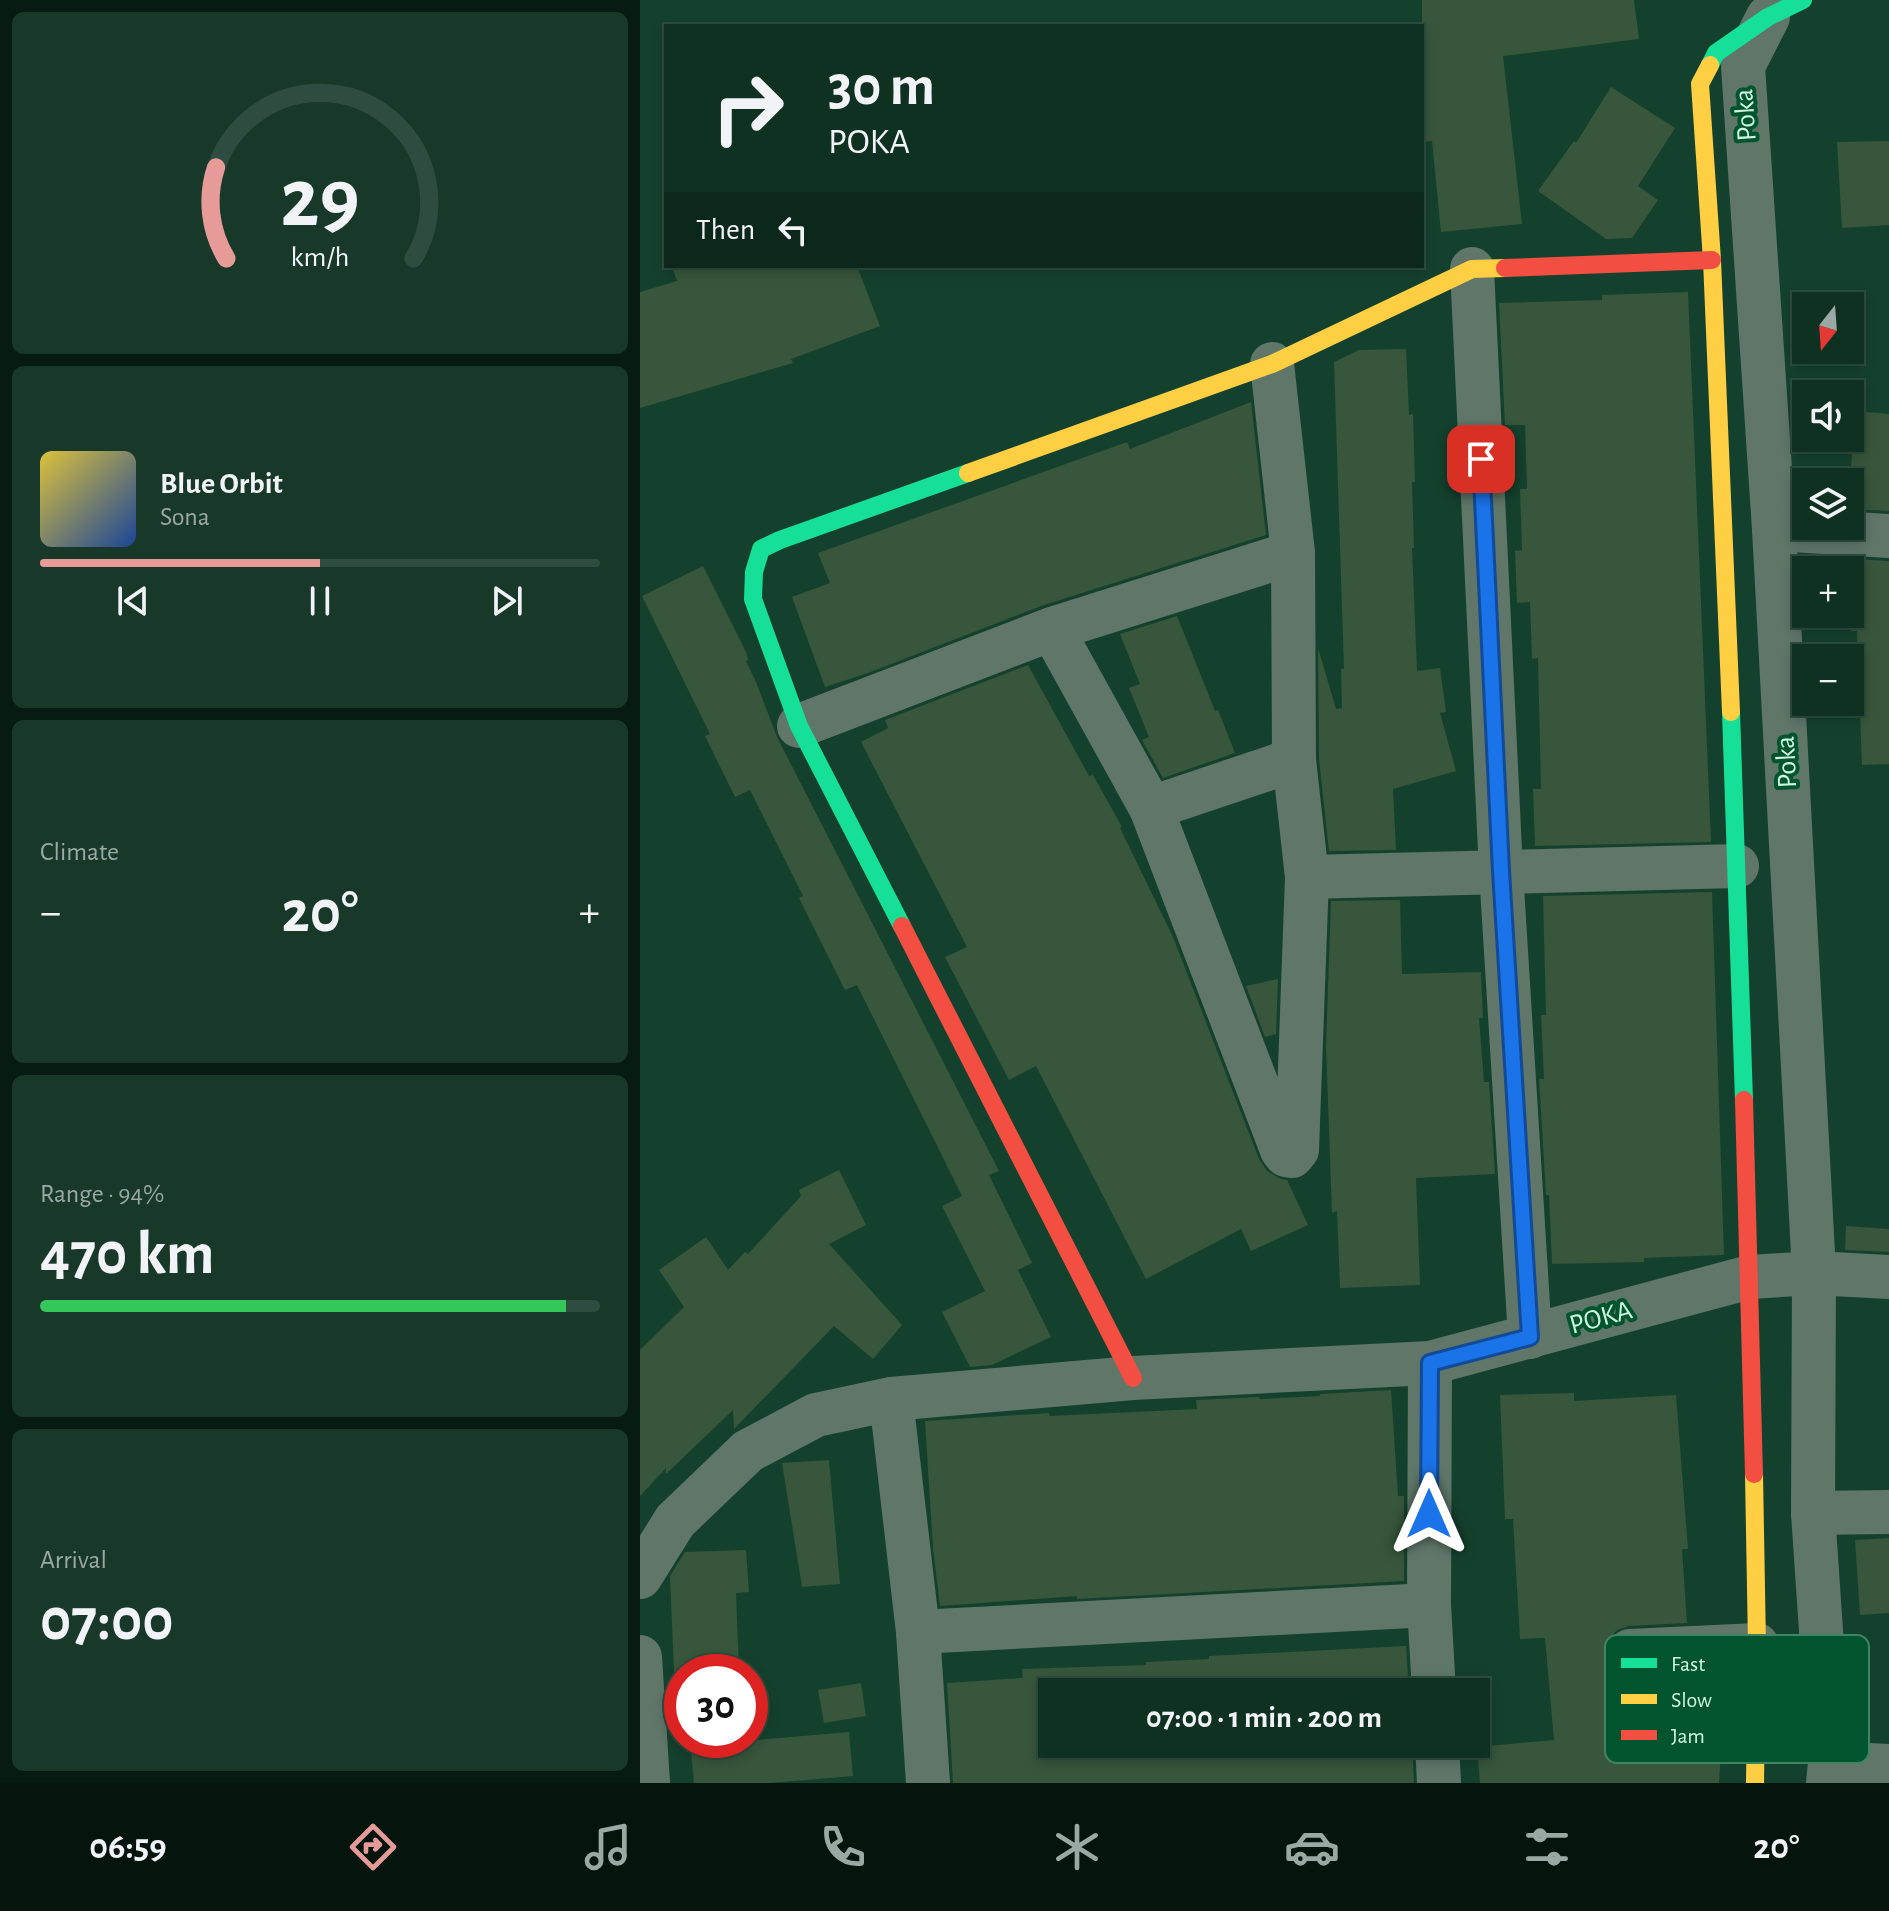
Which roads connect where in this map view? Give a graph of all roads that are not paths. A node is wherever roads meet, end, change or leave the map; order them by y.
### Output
1 (1786, 8) edge
2 (1712, 260) junction
3 (1472, 269) junction
4 (1272, 364) junction
5 (1774, 529) junction
6 (1889, 536) edge
7 (1293, 553) junction
8 (1052, 629) junction
9 (799, 726) junction
10 (1294, 760) junction
11 (1151, 808) junction
12 (1737, 866) junction
13 (1501, 871) junction
14 (1307, 877) junction
15 (1814, 1273) junction
16 (1750, 1277) junction
17 (1889, 1277) edge
18 (1530, 1337) junction
19 (1430, 1363) junction
20 (1133, 1378) junction
21 (891, 1399) junction
22 (1889, 1512) edge
23 (1813, 1513) junction
24 (640, 1577) edge
25 (1429, 1605) junction
26 (918, 1632) junction
27 (1757, 1635) edge
28 (1821, 1635) edge
29 (640, 1657) edge
30 (1433, 1678) edge
31 (1438, 1758) edge
32 (1755, 1763) edge
33 (1889, 1766) edge
34 (1829, 1773) edge
35 (648, 1783) edge
36 (928, 1783) edge
37 (1439, 1783) edge
38 (1755, 1783) edge

1 - 2 street
1 - 5 street, Poka
2 - 3 street
2 - 12 street
3 - 4 street
3 - 13 street
4 - 7 street
4 - 9 street
5 - 6 street
5 - 15 street, Poka
7 - 8 street
7 - 10 street
8 - 9 street
8 - 11 street
9 - 20 street
10 - 11 street
10 - 14 street
11 - 14 street
12 - 13 street
12 - 16 street
13 - 14 street
13 - 18 street
15 - 16 street, POKA
15 - 17 street, POKA
15 - 23 street, Poka
16 - 18 street, POKA
16 - 27 street
18 - 19 street, POKA
19 - 20 street, POKA
19 - 25 street
20 - 21 street, POKA
21 - 24 street, POKA
21 - 26 street
22 - 23 street
23 - 28 street, Poka
25 - 26 street
25 - 30 street
26 - 36 street
29 - 35 street
31 - 37 street
32 - 38 street
33 - 34 street

